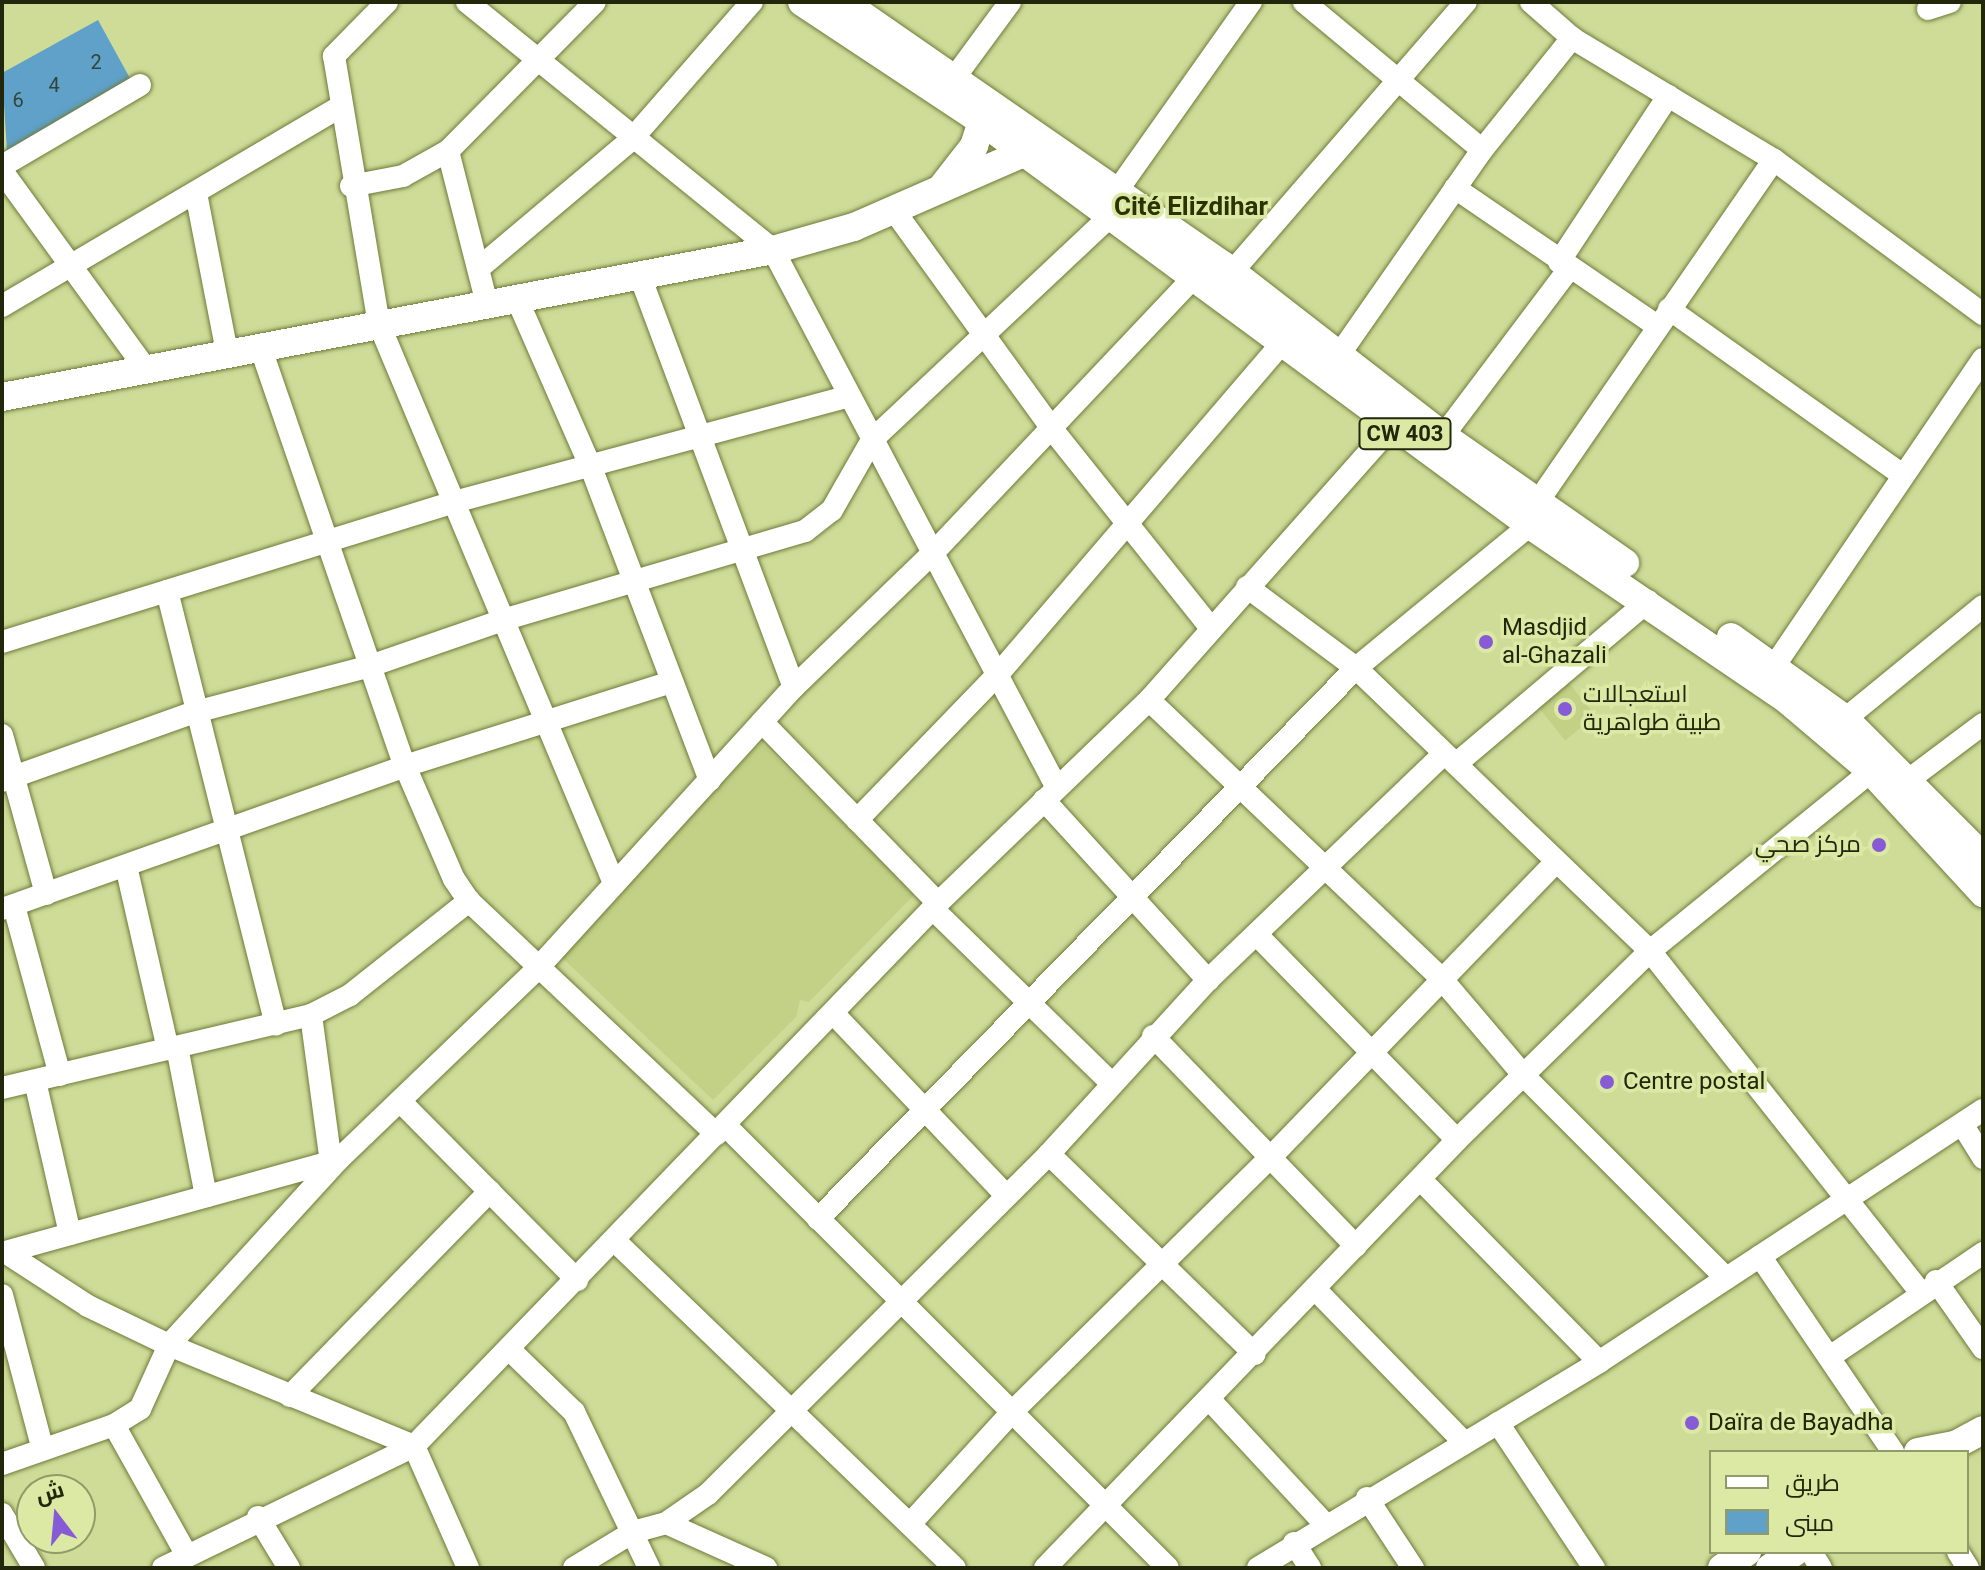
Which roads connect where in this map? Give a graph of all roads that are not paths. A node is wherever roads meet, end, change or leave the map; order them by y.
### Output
1 (387, 2) edge
2 (467, 2) edge
3 (595, 2) edge
4 (752, 2) edge
5 (802, 2) edge
6 (843, 2) edge
7 (1010, 2) edge
8 (1251, 2) edge
9 (1304, 2) edge
10 (1466, 2) edge
11 (1531, 2) edge
12 (1572, 38) junction
13 (540, 60) junction
14 (955, 77) junction
15 (1399, 79) junction
16 (140, 85) dead end
17 (1668, 96) junction
18 (340, 107) junction
19 (986, 111) junction
20 (632, 139) junction
21 (1036, 148) junction
22 (1482, 150) junction
23 (448, 151) junction
24 (1774, 160) junction
25 (2, 168) edge
26 (351, 186) junction
27 (942, 188) junction
28 (1455, 188) junction
29 (196, 193) junction
30 (1115, 202) junction
31 (893, 209) junction
32 (773, 250) junction
33 (1564, 266) junction
34 (479, 268) junction
35 (68, 270) junction
36 (1232, 272) junction
37 (1197, 274) junction
38 (640, 276) junction
39 (517, 299) junction
40 (487, 304) junction
41 (2, 306) edge
42 (1983, 314) edge
43 (1663, 317) junction
44 (379, 324) junction
45 (983, 334) junction
46 (1285, 340) junction
47 (260, 346) junction
48 (227, 353) junction
49 (1339, 355) junction
50 (1983, 359) edge
51 (146, 369) junction
52 (2, 397) edge
53 (847, 397) junction
54 (1401, 417) junction
55 (1052, 429) junction
56 (1443, 436) junction
57 (704, 440) junction
58 (872, 440) junction
59 (592, 470) junction
60 (1901, 474) junction
61 (454, 502) junction
62 (1534, 514) junction
63 (1131, 521) junction
64 (328, 541) junction
65 (934, 552) junction
66 (740, 553) junction
67 (634, 584) junction
68 (1247, 587) junction
69 (167, 591) junction
70 (1648, 601) junction
71 (1983, 606) edge
72 (506, 619) junction
73 (1210, 627) junction
74 (2, 642) edge
75 (1775, 665) junction
76 (370, 666) junction
77 (1356, 668) junction
78 (1000, 672) junction
79 (671, 682) junction
80 (794, 687) junction
81 (1149, 700) junction
82 (195, 712) junction
83 (1845, 719) junction
84 (546, 722) junction
85 (762, 722) junction
86 (1983, 724) edge
87 (2, 735) edge
88 (1450, 759) junction
89 (1878, 765) junction
90 (405, 766) junction
91 (8, 779) edge
92 (710, 780) junction
93 (1907, 781) junction
94 (1240, 786) junction
95 (1051, 794) junction
96 (857, 820) junction
97 (226, 830) junction
98 (1983, 856) edge
99 (1556, 862) junction
100 (126, 866) junction
101 (1325, 866) junction
102 (614, 883) junction
103 (1983, 893) edge
104 (46, 894) junction
105 (1127, 897) junction
106 (469, 901) junction
107 (936, 906) junction
108 (8, 908) edge
109 (1257, 935) junction
110 (1650, 951) junction
111 (538, 968) junction
112 (1440, 977) junction
113 (1208, 980) junction
114 (1029, 1000) junction
115 (833, 1013) junction
116 (311, 1015) junction
117 (276, 1024) junction
118 (1153, 1036) junction
119 (172, 1048) junction
120 (1372, 1054) junction
121 (60, 1075) junction
122 (1526, 1078) junction
123 (35, 1081) junction
124 (1111, 1083) junction
125 (2, 1088) edge
126 (400, 1101) junction
127 (923, 1107) junction
128 (1983, 1110) edge
129 (1962, 1124) junction
130 (720, 1129) junction
131 (1457, 1140) junction
132 (1049, 1154) junction
133 (1983, 1158) edge
134 (1269, 1159) junction
135 (335, 1160) junction
136 (1423, 1182) junction
137 (490, 1191) junction
138 (1847, 1194) junction
139 (1006, 1195) junction
140 (206, 1196) junction
141 (818, 1219) junction
142 (70, 1234) junction
143 (614, 1240) junction
144 (1356, 1246) junction
145 (4, 1253) edge
146 (1983, 1253) edge
147 (1760, 1256) junction
148 (1159, 1267) junction
149 (1726, 1278) junction
150 (577, 1280) junction
151 (1928, 1287) junction
152 (1315, 1289) junction
153 (2, 1295) edge
154 (900, 1301) junction
155 (169, 1345) junction
156 (1983, 1348) edge
157 (512, 1352) junction
158 (1255, 1354) junction
159 (1831, 1356) junction
160 (1599, 1362) junction
161 (290, 1396) junction
162 (1210, 1400) junction
163 (789, 1410) junction
164 (1011, 1413) junction
165 (1498, 1423) junction
166 (114, 1425) junction
167 (1983, 1430) edge
168 (1463, 1441) junction
169 (414, 1446) junction
170 (1952, 1448) edge
171 (43, 1450) junction
172 (1892, 1450) edge
173 (2, 1464) edge
174 (1367, 1498) junction
175 (1107, 1508) junction
176 (2, 1514) edge
177 (258, 1517) junction
178 (666, 1523) junction
179 (1324, 1523) junction
180 (910, 1524) junction
181 (633, 1532) junction
182 (1294, 1543) junction
183 (186, 1554) junction
184 (1744, 1554) edge
185 (1792, 1554) edge
186 (34, 1568) edge
187 (163, 1568) edge
188 (289, 1568) edge
189 (468, 1568) edge
190 (574, 1568) edge
191 (649, 1568) edge
192 (766, 1568) edge
193 (955, 1568) edge
194 (1045, 1568) edge
195 (1168, 1568) edge
196 (1258, 1568) edge
197 (1310, 1568) edge
198 (1413, 1568) edge
199 (1594, 1568) edge
200 (1722, 1568) edge
201 (1770, 1568) edge

1 - 18 street
2 - 13 street
3 - 13 street
4 - 20 street
5 - 19 main road, CW 403
6 - 14 main road, CW 403
7 - 14 street
8 - 30 street
9 - 15 street
10 - 15 street
11 - 12 street
12 - 17 street
12 - 22 street
13 - 20 street
13 - 23 street
14 - 19 main road, CW 403
15 - 22 street
15 - 36 street
16 - 25 street
17 - 24 street
17 - 33 street
18 - 26 street
18 - 29 street
19 - 21 main road, CW 403
19 - 27 main road
20 - 32 street
20 - 34 street
21 - 27 main road
21 - 30 main road, CW 403
22 - 28 street
23 - 26 street
23 - 34 street
24 - 42 street
24 - 43 street
25 - 35 street
26 - 44 street
27 - 31 main road
28 - 33 street
28 - 49 street
29 - 35 street
29 - 48 street
30 - 36 main road, CW 403
30 - 37 main road, CW 403
30 - 45 street
31 - 32 main road
31 - 45 street
32 - 38 main road
32 - 53 street
33 - 43 street
33 - 56 street
34 - 40 street
35 - 41 street
35 - 51 street
36 - 49 main road, CW 403
37 - 46 main road, CW 403
37 - 55 street
38 - 39 main road
38 - 57 street
39 - 40 main road
39 - 59 street
40 - 44 main road
43 - 60 street
43 - 62 street
44 - 47 main road
44 - 61 street
45 - 55 street
45 - 58 street
46 - 54 main road, CW 403
46 - 63 street
47 - 48 main road
47 - 64 street
48 - 51 main road
49 - 54 main road, CW 403
50 - 60 street
51 - 52 main road
53 - 57 street
53 - 58 street
54 - 56 main road, CW 403
54 - 62 main road, CW 403
54 - 68 street
55 - 63 street
55 - 65 street
56 - 62 main road, CW 403
57 - 59 street
57 - 66 street
58 - 65 street
58 - 66 street
59 - 61 street
59 - 67 street
60 - 75 street
61 - 64 street
61 - 72 street
62 - 70 main road, CW 403
62 - 75 main road, CW 403
62 - 77 street
63 - 73 street
63 - 78 street
64 - 69 street
64 - 76 street
65 - 78 street
65 - 80 street
66 - 67 street
66 - 80 street
67 - 72 street
67 - 79 street
68 - 73 street
68 - 77 street
69 - 74 street
69 - 82 street
70 - 88 street
70 - 89 main road, CW 403
71 - 83 street
72 - 76 street
72 - 84 street
73 - 81 street
75 - 83 main road, CW 403
76 - 82 street
76 - 90 street
77 - 88 street
77 - 94 street
78 - 95 street
78 - 96 street
79 - 84 street
79 - 92 street
80 - 85 street
81 - 94 street
81 - 95 street
82 - 91 street
82 - 97 street
83 - 89 main road, CW 403
84 - 90 street
84 - 102 street
85 - 92 street
85 - 96 street
86 - 93 street
87 - 91 street
88 - 99 street
88 - 101 street
89 - 93 main road, CW 403
89 - 103 main road, CW 403
89 - 110 street
90 - 97 street
90 - 106 street
91 - 104 street
92 - 102 street
93 - 98 main road, CW 403
94 - 101 street
94 - 105 street
95 - 105 street
95 - 107 street
96 - 107 street
97 - 100 street
97 - 117 street
99 - 110 street
99 - 112 street
100 - 104 street
100 - 119 street
101 - 109 street
101 - 112 street
102 - 111 street
104 - 108 street
105 - 113 street
105 - 114 street
106 - 111 street
106 - 116 street
107 - 114 street
107 - 115 street
108 - 121 street
109 - 113 street
109 - 120 street
110 - 122 street
110 - 138 street
111 - 126 street
111 - 130 street
112 - 120 street
112 - 122 street
113 - 118 street
114 - 124 street
114 - 127 street
115 - 127 street
115 - 130 street
116 - 117 street
116 - 135 street
117 - 119 street
118 - 124 street
118 - 134 street
119 - 121 street
119 - 140 street
120 - 131 street
120 - 134 street
121 - 123 street
122 - 131 street
122 - 149 street
123 - 125 street
123 - 142 street
124 - 132 street
126 - 135 street
126 - 137 street
127 - 139 street
127 - 141 street
128 - 129 street
129 - 133 street
129 - 138 street
130 - 141 street
130 - 143 street
131 - 136 street
132 - 139 street
132 - 148 street
134 - 144 street
134 - 148 street
135 - 140 street
135 - 155 street
136 - 144 street
136 - 160 street
137 - 150 street
137 - 161 street
138 - 147 street
138 - 151 street
139 - 154 street
140 - 142 street
141 - 154 street
142 - 145 street
143 - 150 street
143 - 163 street
144 - 152 street
145 - 155 street
146 - 151 street
147 - 149 street
147 - 159 street
148 - 158 street
148 - 164 street
149 - 160 street
150 - 157 street
151 - 156 street
151 - 159 street
152 - 158 street
152 - 168 street
153 - 171 street
154 - 163 street
154 - 164 street
155 - 161 street
155 - 166 street
157 - 169 street
157 - 181 street
158 - 162 street
159 - 172 street
160 - 165 street
161 - 169 street
162 - 175 street
162 - 179 street
163 - 178 street
163 - 180 street
164 - 175 street
164 - 180 street
165 - 168 street
165 - 199 street
166 - 171 street
166 - 183 street
167 - 170 main road
168 - 174 street
169 - 177 street
169 - 189 street
171 - 173 street
174 - 179 street
174 - 198 street
175 - 194 street
175 - 195 street
176 - 186 street
177 - 183 street
177 - 188 street
178 - 181 street
178 - 192 street
179 - 182 street
180 - 193 street
181 - 190 street
181 - 191 street
182 - 196 street
182 - 197 street
183 - 187 street
184 - 200 main road
185 - 201 main road

